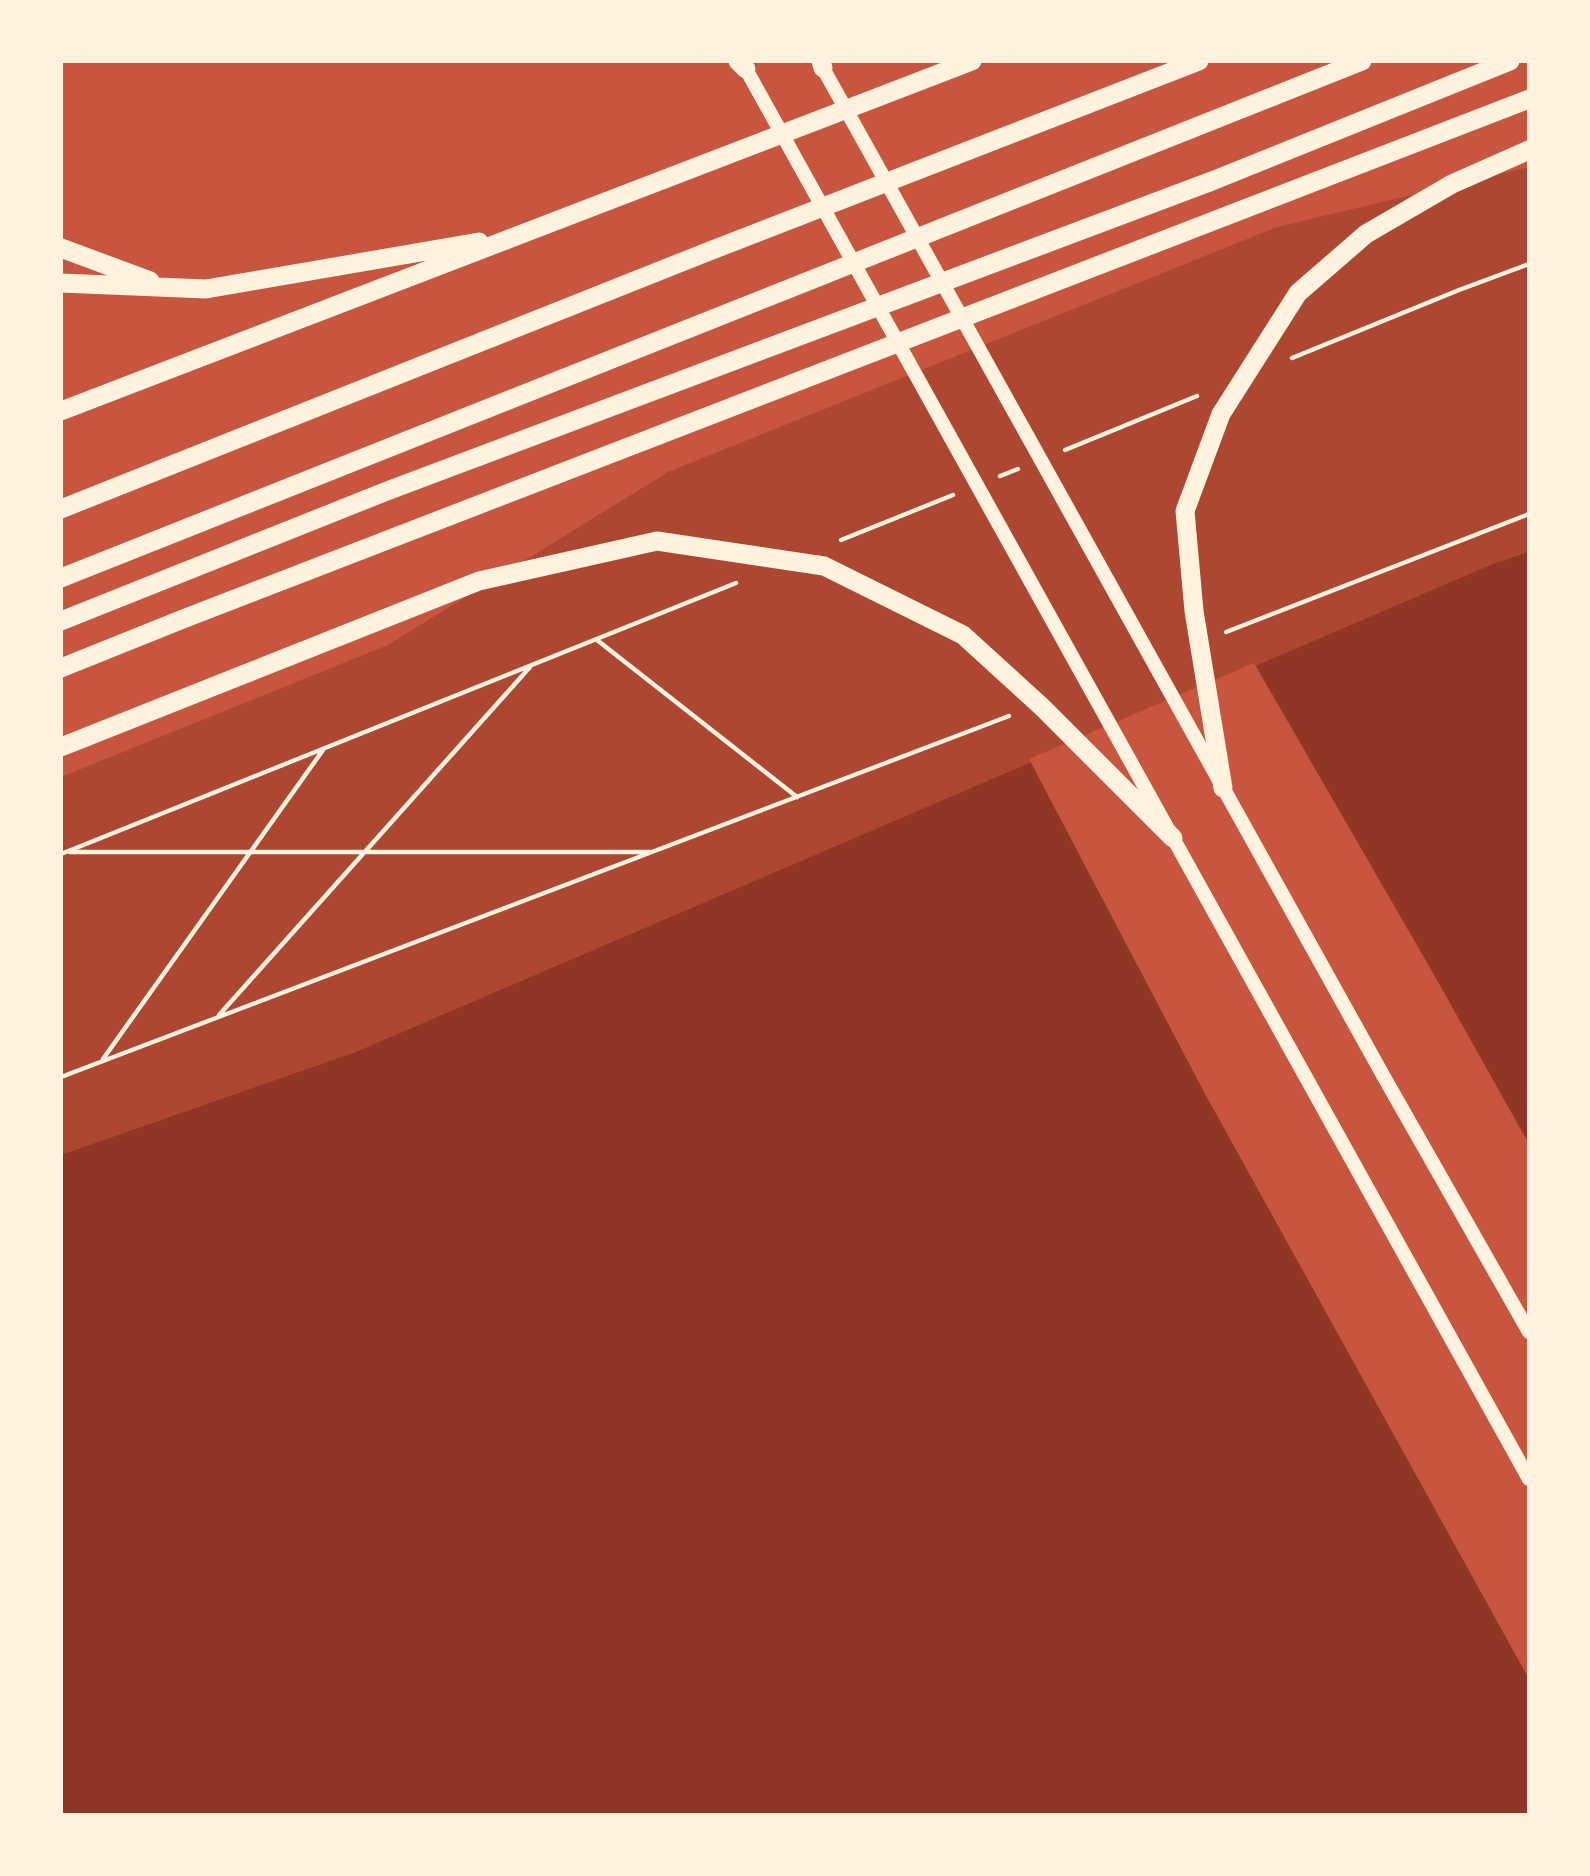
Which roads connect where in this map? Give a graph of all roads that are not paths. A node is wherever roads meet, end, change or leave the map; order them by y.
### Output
1 (972, 61) edge
2 (1199, 61) edge
3 (1362, 61) edge
4 (1510, 61) edge
5 (742, 64) edge
6 (821, 64) edge
7 (1522, 102) edge
8 (1529, 150) edge
9 (522, 234) junction
10 (61, 248) edge
11 (61, 284) edge
12 (167, 288) junction
13 (61, 411) edge
14 (61, 509) edge
15 (61, 578) edge
16 (61, 621) edge
17 (61, 668) edge
18 (61, 747) edge
19 (1223, 788) junction
20 (1173, 838) junction
21 (1529, 1332) edge
22 (1529, 1479) edge

1 - 9 highway
2 - 14 highway
3 - 15 highway
4 - 16 highway
5 - 20 main road
6 - 19 main road
7 - 17 highway
8 - 19 highway
9 - 12 highway
9 - 13 highway
10 - 12 highway
11 - 12 highway
18 - 20 highway
19 - 21 main road
20 - 22 main road

